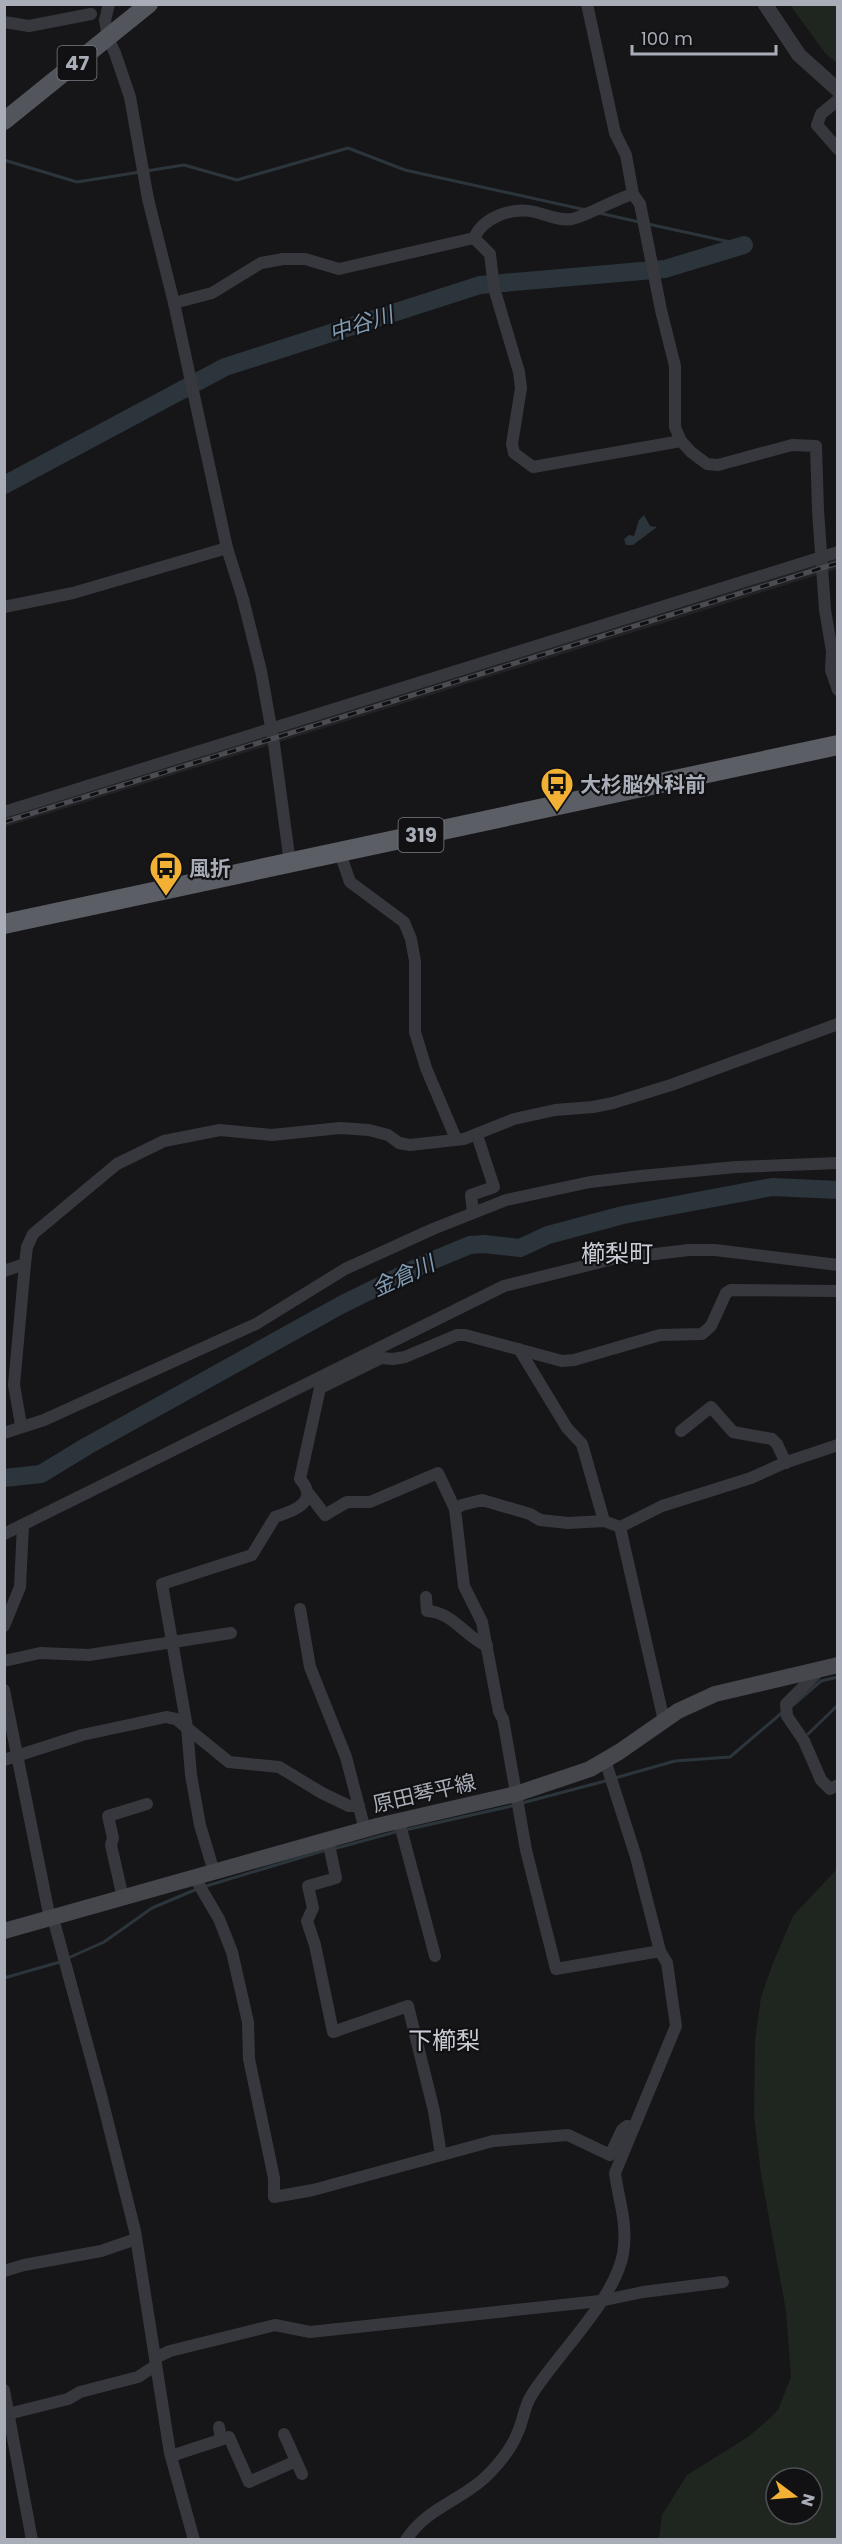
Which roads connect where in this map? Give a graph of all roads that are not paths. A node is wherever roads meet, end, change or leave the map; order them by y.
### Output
1 (109, 4) edge
2 (149, 4) edge
3 (587, 4) edge
4 (765, 4) edge
5 (87, 9) edge
6 (105, 20) junction
7 (4, 22) edge
8 (108, 38) junction
9 (837, 90) edge
10 (837, 100) edge
11 (4, 121) edge
12 (837, 148) edge
13 (633, 194) junction
14 (474, 238) junction
15 (174, 303) junction
16 (681, 441) junction
17 (226, 549) junction
18 (837, 552) edge
19 (821, 557) junction
20 (4, 607) edge
21 (837, 690) edge
22 (271, 729) junction
23 (837, 745) edge
24 (4, 812) edge
25 (340, 853) junction
26 (290, 863) junction
27 (4, 924) edge
28 (837, 1024) edge
29 (477, 1135) junction
30 (456, 1139) junction
31 (837, 1163) edge
32 (473, 1212) junction
33 (25, 1264) junction
34 (837, 1265) edge
35 (4, 1271) edge
36 (837, 1291) edge
37 (519, 1349) junction
38 (379, 1354) junction
39 (21, 1425) dead end
40 (681, 1431) dead end
41 (4, 1433) edge
42 (837, 1445) edge
43 (786, 1463) junction
44 (309, 1494) junction
45 (455, 1509) junction
46 (604, 1521) junction
47 (23, 1525) junction
48 (620, 1527) junction
49 (4, 1533) edge
50 (426, 1597) dead end
51 (300, 1609) dead end
52 (4, 1626) edge
53 (231, 1633) dead end
54 (171, 1642) junction
55 (487, 1646) junction
56 (4, 1660) edge
57 (837, 1665) edge
58 (820, 1670) junction
59 (4, 1690) edge
60 (664, 1721) junction
61 (187, 1727) junction
62 (17, 1756) junction
63 (4, 1760) edge
64 (610, 1773) junction
65 (837, 1785) edge
66 (517, 1801) junction
67 (147, 1804) dead end
68 (359, 1806) junction
69 (401, 1827) junction
70 (365, 1830) junction
71 (329, 1846) junction
72 (214, 1872) junction
73 (199, 1884) junction
74 (123, 1898) junction
75 (51, 1919) junction
76 (4, 1931) edge
77 (660, 1952) junction
78 (435, 1956) dead end
79 (634, 2127) junction
80 (441, 2155) junction
81 (136, 2239) junction
82 (4, 2271) edge
83 (723, 2282) dead end
84 (600, 2301) junction
85 (155, 2362) junction
86 (4, 2390) edge
87 (7, 2414) edge
88 (284, 2434) dead end
89 (171, 2456) junction
90 (296, 2461) junction
91 (302, 2474) dead end
92 (32, 2540) edge
93 (194, 2540) edge
94 (406, 2540) edge

1 - 6 street
2 - 8 main road, 47
3 - 13 street
4 - 9 street
5 - 6 street
5 - 7 street
6 - 8 street
8 - 11 main road, 47
8 - 15 street
10 - 12 street
13 - 14 street
13 - 16 street
14 - 15 street
14 - 16 street
15 - 17 street
16 - 19 street
17 - 20 street
17 - 22 street
18 - 19 street
19 - 21 street
19 - 22 street
22 - 24 street
22 - 26 street
23 - 25 highway, 319
25 - 26 highway, 319
25 - 30 street
26 - 27 highway, 319
28 - 29 street
29 - 30 street
29 - 32 street
30 - 33 street
31 - 32 street
32 - 41 street
33 - 35 street
33 - 39 street
34 - 38 street
36 - 37 street
37 - 38 street
37 - 46 street
38 - 44 street
38 - 47 street
40 - 43 street
42 - 43 street
43 - 48 street
44 - 45 street
44 - 54 street
45 - 46 street
45 - 55 street
46 - 48 street
47 - 49 street
47 - 52 street
48 - 60 street
50 - 55 street
51 - 68 street
53 - 54 street
54 - 56 street
54 - 61 street
55 - 66 street
57 - 58 main road, 原田琴平線
58 - 60 main road, 原田琴平線
58 - 65 street
59 - 62 street
60 - 64 main road, 原田琴平線
61 - 62 street
61 - 68 street
61 - 72 street
62 - 63 street
62 - 75 street
64 - 66 main road, 原田琴平線
64 - 77 street
66 - 69 main road, 原田琴平線
66 - 77 street
67 - 74 street
68 - 70 street
69 - 70 main road, 原田琴平線
69 - 78 street
70 - 71 main road, 原田琴平線
71 - 72 main road, 原田琴平線
71 - 80 street
72 - 73 main road, 原田琴平線
73 - 74 main road, 原田琴平線
73 - 80 street
74 - 75 main road, 原田琴平線
75 - 76 main road, 原田琴平線
75 - 81 street
77 - 79 street
79 - 80 street
79 - 84 street
81 - 82 street
81 - 85 street
83 - 84 street
84 - 85 street
84 - 94 street
85 - 87 street
85 - 89 street
86 - 87 street
87 - 92 street
88 - 90 street
89 - 90 street
89 - 93 street
90 - 91 street

